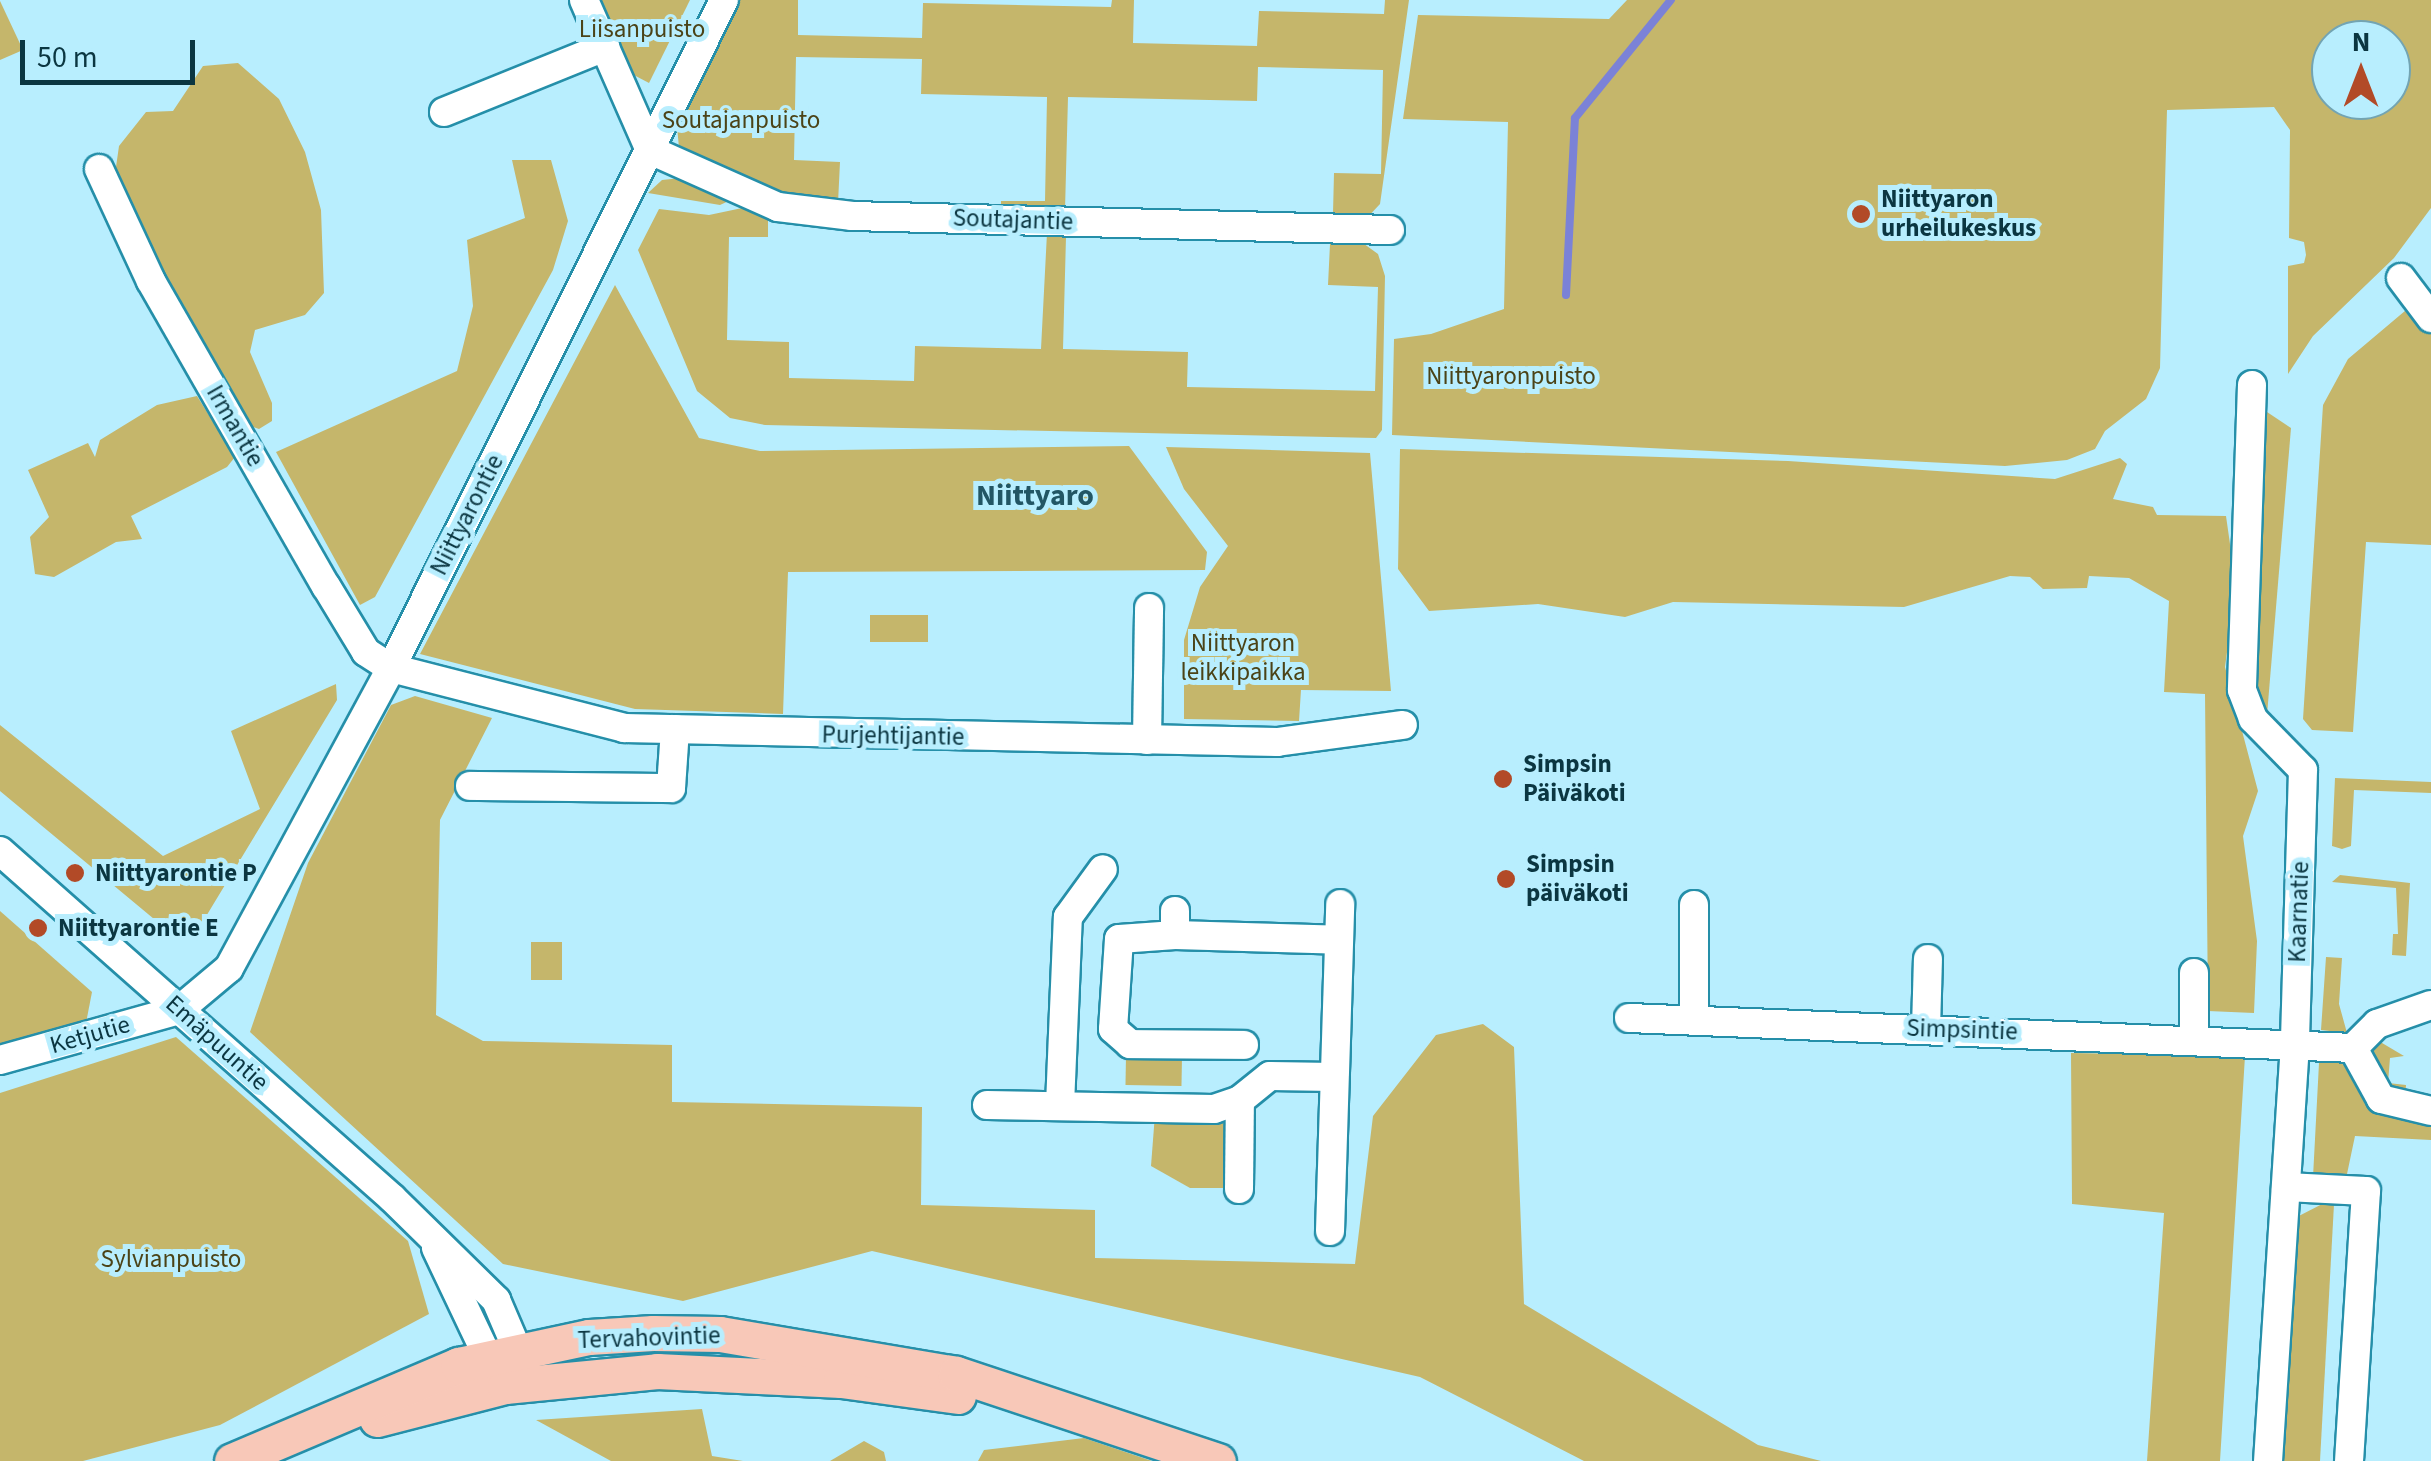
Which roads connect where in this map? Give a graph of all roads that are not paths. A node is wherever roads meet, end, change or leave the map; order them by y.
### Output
1 (584, 0) edge
2 (724, 0) edge
3 (605, 47) junction
4 (444, 112) dead end
5 (650, 150) junction
6 (99, 169) dead end
7 (1390, 230) dead end
8 (2401, 278) dead end
9 (2431, 318) edge
10 (2252, 386) dead end
11 (1149, 608) dead end
12 (391, 668) junction
13 (1403, 725) dead end
14 (675, 730) junction
15 (1147, 740) junction
16 (470, 786) dead end
17 (0, 851) edge
18 (1104, 868) dead end
19 (1340, 904) dead end
20 (1694, 905) dead end
21 (1339, 940) junction
22 (1928, 958) dead end
23 (2194, 972) dead end
24 (2431, 1005) edge
25 (179, 1010) junction
26 (1629, 1018) dead end
27 (1694, 1020) junction
28 (1926, 1029) junction
29 (2194, 1038) junction
30 (2295, 1044) junction
31 (1244, 1045) dead end
32 (2353, 1048) junction
33 (0, 1060) edge
34 (1334, 1077) junction
35 (1240, 1100) junction
36 (987, 1105) dead end
37 (1060, 1106) junction
38 (2431, 1111) edge
39 (2286, 1187) junction
40 (1238, 1189) dead end
41 (1330, 1230) dead end
42 (502, 1364) junction
43 (236, 1459) edge
44 (1218, 1461) edge
45 (2268, 1461) edge
46 (2349, 1461) edge

1 - 3 street
2 - 5 street, Niittyarontie
3 - 4 street
3 - 5 street
5 - 7 street, Soutajantie
5 - 12 street, Niittyarontie
6 - 12 street, Irmantie
8 - 9 street
10 - 30 street, Kaarnatie
11 - 15 street
12 - 14 street, Purjehtijantie
12 - 25 street, Niittyarontie
13 - 15 street, Purjehtijantie
14 - 15 street, Purjehtijantie
14 - 16 street
17 - 25 street, Emäpuuntie
18 - 37 street
19 - 21 street
20 - 27 street
21 - 31 street
21 - 34 street
22 - 28 street
23 - 29 street
24 - 32 street
25 - 33 street, Ketjutie
25 - 42 street, Emäpuuntie
26 - 27 street, Simpsintie
27 - 28 street, Simpsintie
28 - 29 street, Simpsintie
29 - 30 street, Simpsintie
30 - 32 street, Simpsintie
30 - 39 street, Kaarnatie
32 - 38 street
34 - 35 street
34 - 41 street
35 - 37 street
35 - 40 street
36 - 37 street
39 - 45 street, Kaarnatie
39 - 46 street
42 - 43 main road, Tervahovintie
42 - 44 main road, Tervahovintie

